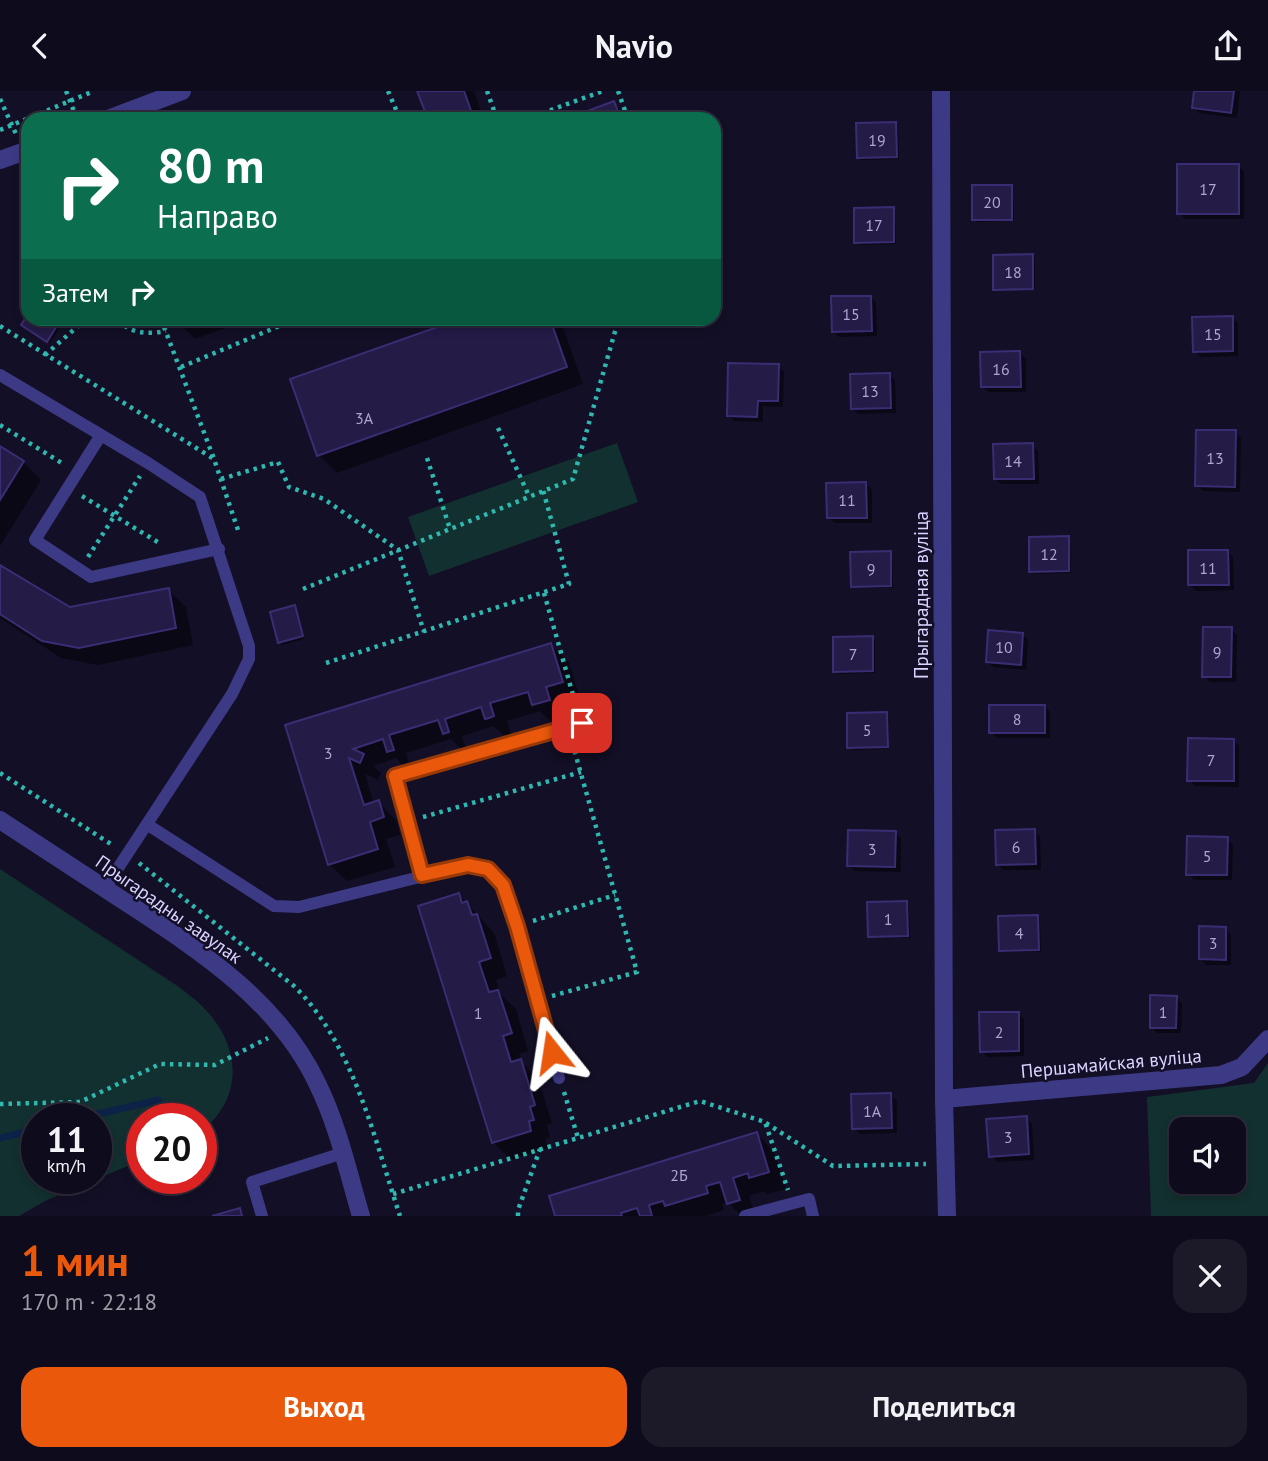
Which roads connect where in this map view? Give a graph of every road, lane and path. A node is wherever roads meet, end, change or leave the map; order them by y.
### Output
1 (66, 91) edge
2 (94, 91) edge
3 (182, 91) edge
4 (388, 91) edge
5 (487, 91) edge
6 (603, 91) edge
7 (618, 91) edge
8 (941, 91) edge
9 (0, 99) edge
10 (70, 101) junction
11 (43, 112) edge
12 (74, 112) edge
13 (126, 112) edge
14 (397, 112) edge
15 (494, 112) edge
16 (545, 112) edge
17 (626, 112) edge
18 (21, 121) edge
19 (12, 125) junction
20 (0, 130) edge
21 (21, 141) edge
22 (21, 152) edge
23 (0, 160) edge
24 (0, 326) edge
25 (78, 326) edge
26 (128, 326) edge
27 (164, 326) edge
28 (279, 326) edge
29 (615, 326) edge
30 (166, 331) junction
31 (45, 355) junction
32 (181, 367) junction
33 (0, 376) edge
34 (0, 425) edge
35 (498, 428) dead end
36 (101, 435) junction
37 (426, 458) dead end
38 (214, 459) junction
39 (148, 463) junction
40 (77, 473) junction
41 (221, 479) junction
42 (68, 488) junction
43 (543, 490) junction
44 (528, 496) junction
45 (114, 515) junction
46 (450, 529) junction
47 (239, 533) dead end
48 (219, 549) junction
49 (398, 550) junction
50 (183, 557) junction
51 (80, 570) junction
52 (303, 589) dead end
53 (544, 593) junction
54 (424, 632) junction
55 (326, 663) dead end
56 (601, 718) dead end
57 (582, 723) junction
58 (568, 727) junction
59 (580, 772) junction
60 (0, 820) edge
61 (408, 822) junction
62 (148, 825) junction
63 (422, 875) junction
64 (105, 888) junction
65 (615, 895) junction
66 (517, 926) junction
67 (538, 1001) junction
68 (285, 1030) junction
69 (1268, 1039) edge
70 (559, 1078) joint
71 (944, 1098) junction
72 (0, 1104) edge
73 (765, 1122) junction
74 (578, 1138) junction
75 (540, 1149) junction
76 (343, 1153) junction
77 (945, 1163) junction
78 (393, 1194) dead end
79 (793, 1203) junction
80 (359, 1211) edge
81 (262, 1216) edge
82 (518, 1216) edge
83 (745, 1216) edge
84 (813, 1216) edge
85 (947, 1216) edge

1 - 10 path
2 - 10 path
3 - 13 street
4 - 14 path
5 - 15 path
6 - 16 path
7 - 17 path
8 - 71 street, Прыгарадная вуліца
9 - 19 path
10 - 11 path
10 - 12 path
18 - 19 path
19 - 20 path
19 - 21 path
22 - 23 street
24 - 31 path
25 - 31 path
26 - 30 path
27 - 30 path
28 - 32 path
29 - 43 path
30 - 32 path
31 - 38 path
32 - 38 path
33 - 36 lane
34 - 40 path
35 - 44 path
36 - 39 lane
36 - 40 lane
37 - 46 path
38 - 41 path
39 - 45 path
39 - 48 lane
40 - 42 lane
41 - 47 path
41 - 49 path
42 - 45 path
42 - 51 lane
43 - 44 path
43 - 53 path
44 - 46 path
45 - 50 path
45 - 51 path
46 - 49 path
48 - 50 lane
48 - 62 lane
49 - 52 path
49 - 54 path
50 - 51 lane
53 - 54 path
53 - 57 path
54 - 55 path
56 - 57 lane
57 - 58 lane
58 - 59 path
58 - 61 lane
59 - 61 path
59 - 65 path
60 - 64 street, Прыгарадны завулак
61 - 63 lane
62 - 63 lane
62 - 64 lane
63 - 66 lane
64 - 68 street, Прыгарадны завулак
65 - 66 path
65 - 67 path
66 - 67 lane
67 - 70 lane
68 - 72 path
68 - 76 street, Прыгарадны завулак
69 - 71 street, Першамайская вуліца
70 - 74 path
71 - 77 street, Прыгарадная вуліца
73 - 74 path
73 - 77 path
73 - 79 path
74 - 75 path
75 - 78 path
75 - 82 path
76 - 80 street, Прыгарадны завулак
76 - 81 lane
77 - 85 street, Прыгарадная вуліца
79 - 83 lane
79 - 84 lane

